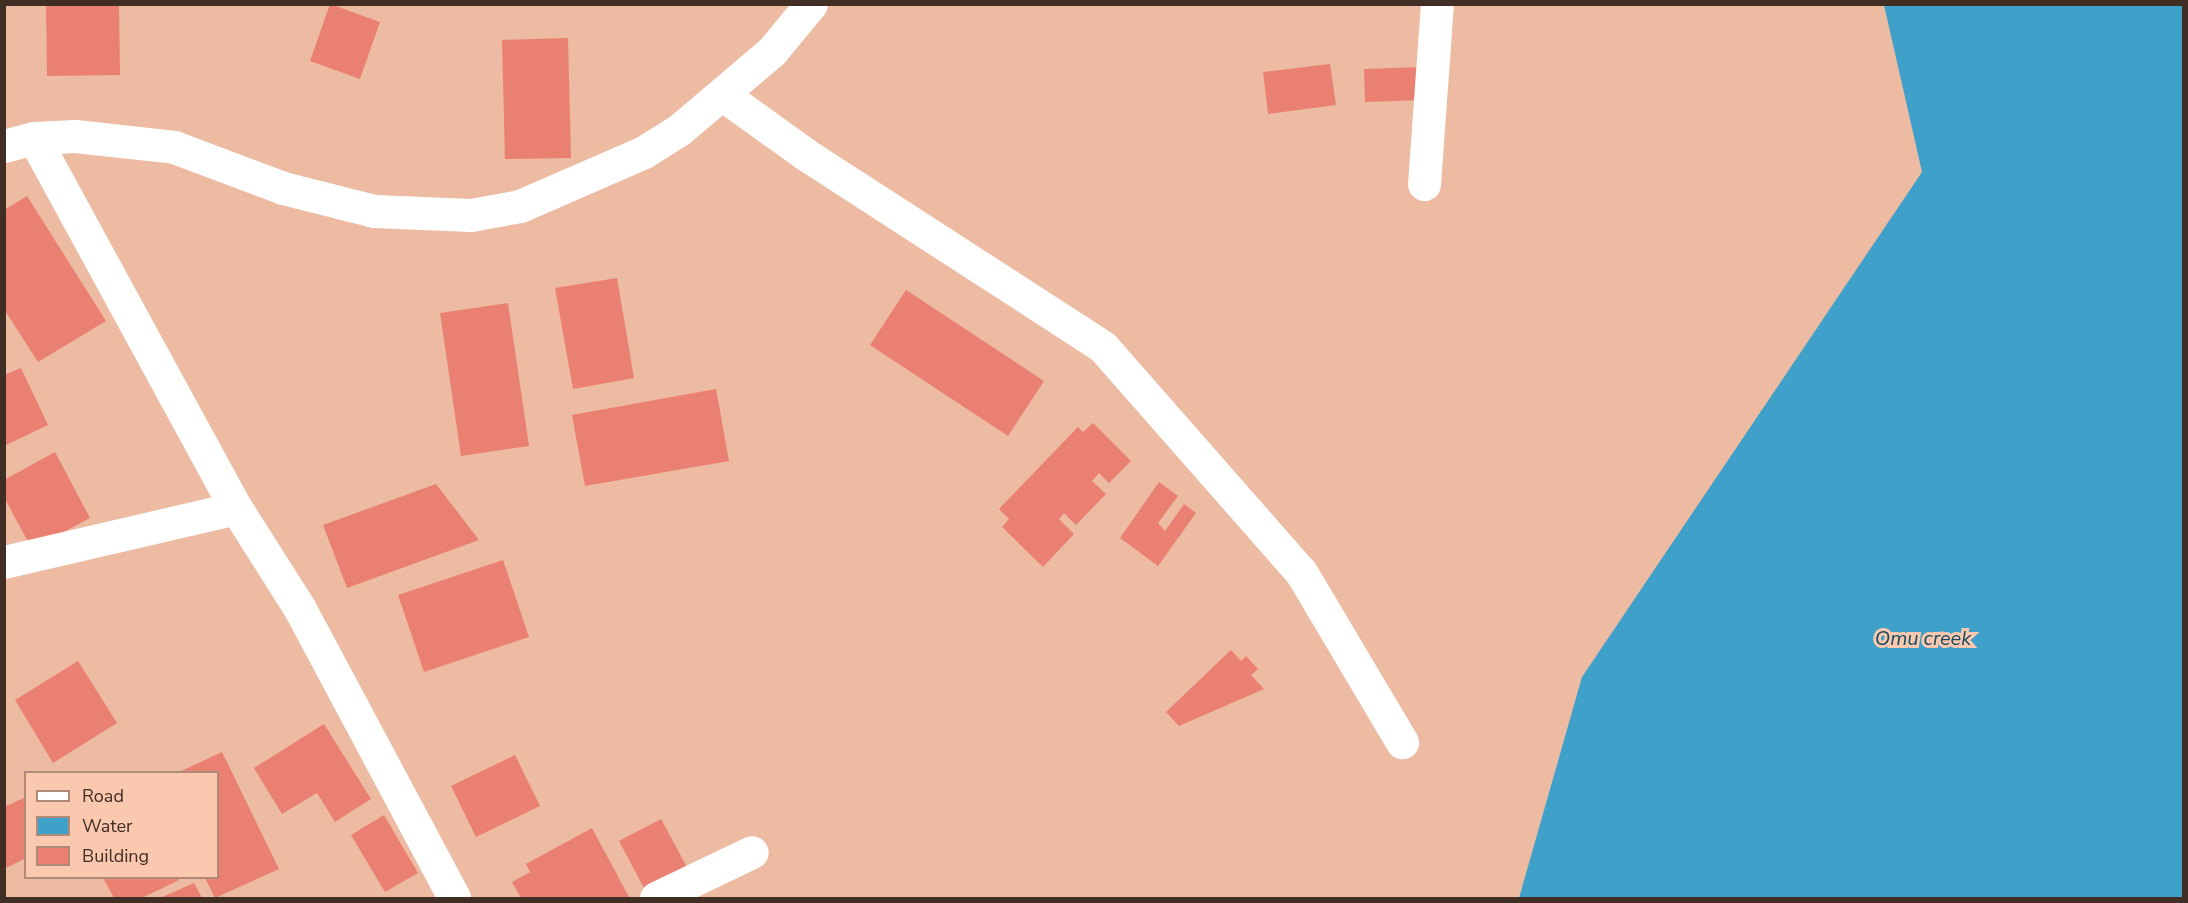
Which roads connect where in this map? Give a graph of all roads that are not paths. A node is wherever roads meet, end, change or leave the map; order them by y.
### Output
1 (812, 4) edge
2 (1437, 4) edge
3 (723, 95) junction
4 (19, 142) edge
5 (1424, 184) dead end
6 (236, 508) junction
7 (4, 562) edge
8 (1402, 742) dead end
9 (752, 852) dead end
10 (454, 898) edge
11 (656, 898) edge

1 - 3 street
2 - 5 street
3 - 4 street
3 - 8 street
4 - 6 street
6 - 7 street
6 - 10 street
9 - 11 street

